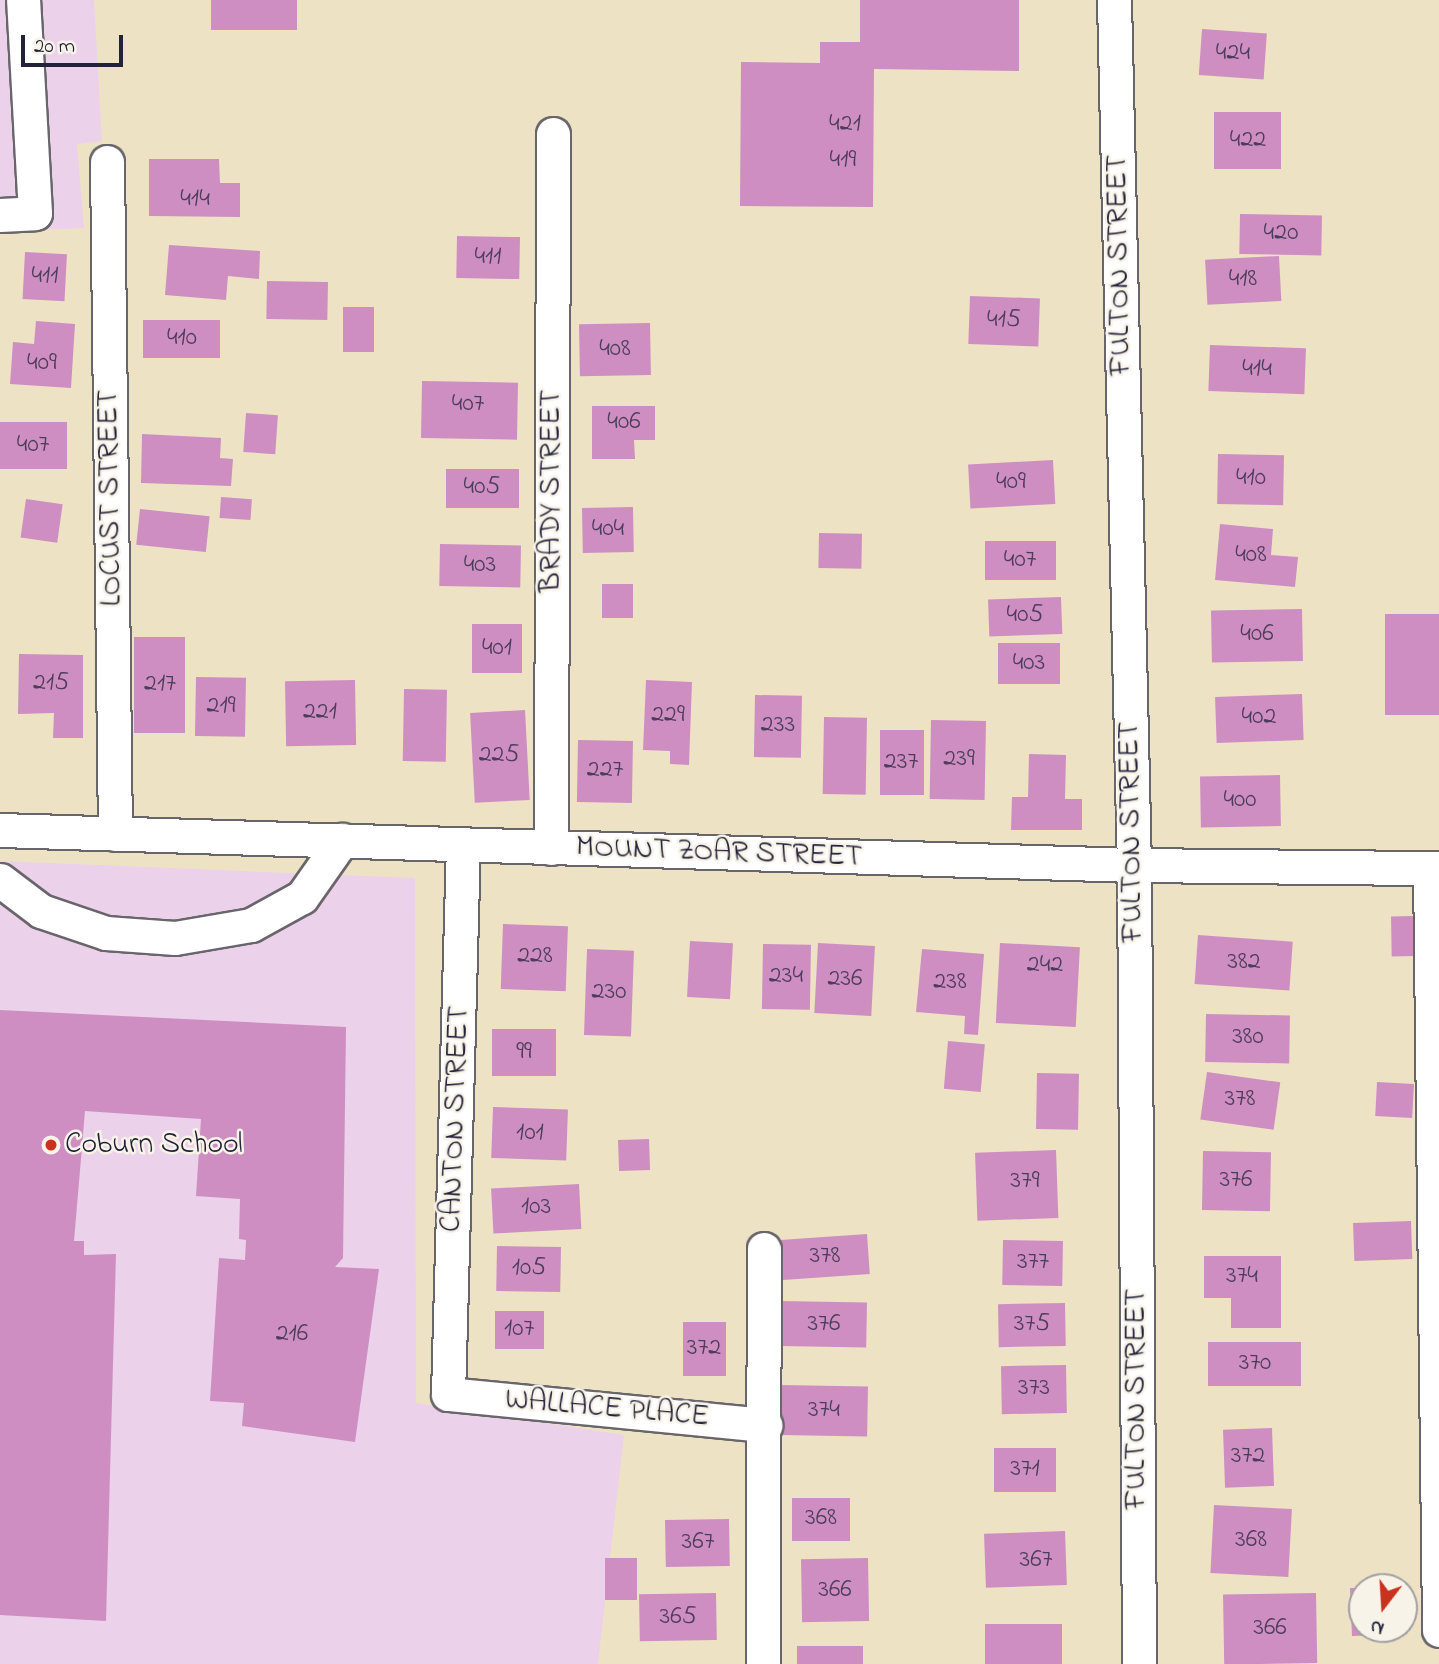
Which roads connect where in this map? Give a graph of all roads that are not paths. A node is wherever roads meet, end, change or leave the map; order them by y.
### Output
1 (23, 0) edge
2 (1114, 0) edge
3 (553, 134) dead end
4 (107, 162) dead end
5 (0, 215) edge
6 (0, 830) edge
7 (115, 834) junction
8 (342, 840) junction
9 (463, 844) junction
10 (551, 848) junction
11 (1133, 865) junction
12 (1434, 868) edge
13 (0, 880) edge
14 (764, 1249) dead end
15 (448, 1394) joint
16 (765, 1425) junction
17 (1439, 1630) edge
18 (763, 1664) edge
19 (1139, 1664) edge

1 - 5 street
2 - 11 street, FULTON STREET
3 - 10 street, BRADY STREET
4 - 7 street, LOCUST STREET
6 - 7 street, MOUNT ZOAR STREET
7 - 8 street, MOUNT ZOAR STREET
8 - 9 street, MOUNT ZOAR STREET
8 - 13 street
9 - 10 street, MOUNT ZOAR STREET
9 - 15 street, CANTON STREET
10 - 11 street, MOUNT ZOAR STREET
11 - 12 street, MOUNT ZOAR STREET
11 - 19 street, FULTON STREET
12 - 17 street
14 - 16 street
15 - 16 street, WALLACE PLACE
16 - 18 street

